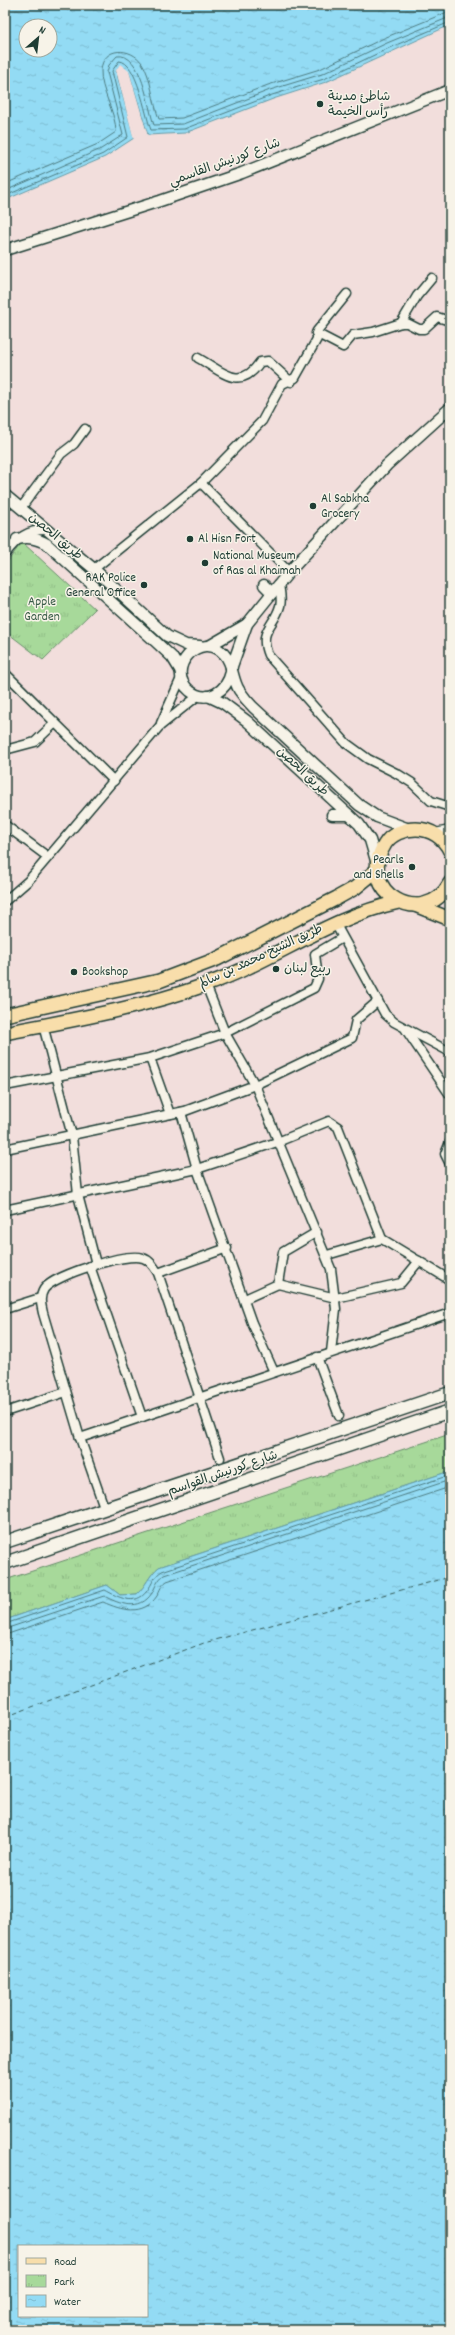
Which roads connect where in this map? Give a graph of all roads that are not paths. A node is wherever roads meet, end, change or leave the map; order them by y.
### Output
1 (450, 90) edge
2 (16, 247) junction
3 (5, 250) edge
4 (5, 255) edge
5 (432, 278) dead end
6 (347, 294) dead end
7 (450, 320) edge
8 (401, 323) junction
9 (316, 333) junction
10 (198, 358) dead end
11 (291, 382) junction
12 (450, 408) edge
13 (85, 429) dead end
14 (201, 483) junction
15 (5, 494) edge
16 (21, 508) junction
17 (48, 530) junction
18 (17, 539) junction
19 (5, 554) edge
20 (94, 569) junction
21 (289, 572) junction
22 (279, 584) junction
23 (264, 585) dead end
24 (272, 593) junction
25 (247, 624) junction
26 (205, 646) junction
27 (231, 670) junction
28 (5, 673) edge
29 (181, 674) junction
30 (204, 696) junction
31 (56, 723) junction
32 (159, 727) junction
33 (5, 750) edge
34 (114, 781) junction
35 (450, 807) edge
36 (332, 815) dead end
37 (349, 815) junction
38 (5, 825) edge
39 (409, 829) junction
40 (450, 831) edge
41 (435, 834) junction
42 (450, 851) edge
43 (48, 857) junction
44 (377, 867) junction
45 (450, 883) edge
46 (5, 901) edge
47 (399, 902) junction
48 (415, 905) junction
49 (450, 919) edge
50 (335, 923) junction
51 (342, 938) junction
52 (206, 985) junction
53 (378, 1001) junction
54 (5, 1015) edge
55 (43, 1025) junction
56 (404, 1028) junction
57 (5, 1033) edge
58 (225, 1033) junction
59 (450, 1052) edge
60 (150, 1058) junction
61 (55, 1076) junction
62 (255, 1085) junction
63 (5, 1086) edge
64 (450, 1095) edge
65 (181, 1112) junction
66 (170, 1114) junction
67 (72, 1136) junction
68 (280, 1141) junction
69 (450, 1142) edge
70 (5, 1149) edge
71 (450, 1164) edge
72 (197, 1169) junction
73 (78, 1195) junction
74 (5, 1210) edge
75 (317, 1232) junction
76 (382, 1239) junction
77 (227, 1248) junction
78 (327, 1255) junction
79 (419, 1261) junction
80 (93, 1265) junction
81 (158, 1273) junction
82 (450, 1280) edge
83 (278, 1284) junction
84 (40, 1298) junction
85 (336, 1298) junction
86 (244, 1300) junction
87 (5, 1309) edge
88 (450, 1312) edge
89 (331, 1352) junction
90 (317, 1357) junction
91 (274, 1372) junction
92 (66, 1392) junction
93 (450, 1393) edge
94 (200, 1397) junction
95 (450, 1411) edge
96 (5, 1412) edge
97 (339, 1416) dead end
98 (142, 1417) junction
99 (80, 1438) junction
100 (220, 1458) dead end
101 (104, 1507) junction
102 (5, 1542) edge
103 (5, 1563) edge

1 - 2 street, شارع كورنيش القاسمي
2 - 3 street, شارع كورنيش القاسمي
2 - 4 street
5 - 8 street
6 - 9 street
7 - 8 street
8 - 9 street
9 - 11 street
10 - 11 street
11 - 14 street
12 - 21 street
13 - 16 street
14 - 20 street
14 - 21 street
15 - 16 street, طريق الحصن
16 - 17 street, طريق الحصن
17 - 18 street
17 - 20 street, طريق الحصن
18 - 19 street
18 - 29 street, طريق الحصن
20 - 26 street, طريق الحصن
21 - 22 street
22 - 24 street
22 - 35 street
23 - 24 street
24 - 25 street
25 - 26 street
25 - 27 street
26 - 27 street
26 - 29 street
27 - 30 street
27 - 39 street, طريق الحصن
28 - 31 street
29 - 30 street
29 - 32 street
30 - 32 street
30 - 37 street, طريق الحصن
31 - 33 street
31 - 34 street
32 - 34 street
34 - 43 street
36 - 37 street
37 - 44 street, طريق الحصن
38 - 43 street
39 - 41 main road
39 - 44 main road
40 - 41 street
41 - 42 main road
43 - 46 street
44 - 47 main road
44 - 54 main road, طريق الشيخ محمد بن سالم
45 - 48 main road
47 - 48 main road
47 - 50 main road, طريق الشيخ محمد بن سالم
48 - 49 main road
50 - 51 street
50 - 52 main road, طريق الشيخ محمد بن سالم
51 - 53 street
51 - 58 street
52 - 55 main road, طريق الشيخ محمد بن سالم
52 - 58 street
53 - 56 street
53 - 62 street
55 - 57 main road, طريق الشيخ محمد بن سالم
55 - 61 street
56 - 59 street
56 - 64 street
58 - 60 street
58 - 62 street
60 - 61 street
60 - 66 street
61 - 63 street
61 - 67 street
62 - 65 street
62 - 68 street
65 - 66 street
65 - 72 street
66 - 67 street
67 - 70 street
67 - 73 street
68 - 72 street
68 - 75 street
68 - 76 street
69 - 71 street
72 - 73 street
72 - 77 street
73 - 74 street
73 - 80 street
75 - 78 street
75 - 83 street
76 - 78 street
76 - 79 street
77 - 81 street
77 - 86 street
78 - 85 street
79 - 82 street
79 - 85 street
80 - 81 street
80 - 84 street
80 - 98 street
81 - 94 street
83 - 85 street
83 - 86 street
84 - 87 street
84 - 92 street
85 - 89 street
86 - 91 street
88 - 89 street
89 - 90 street
90 - 91 street
90 - 97 street
91 - 94 street
92 - 96 street
92 - 99 street
93 - 101 main road, شارع كورنيش القواسم
94 - 98 street
94 - 100 street
95 - 103 main road, شارع كورنيش القواسم
98 - 99 street
99 - 101 street
101 - 102 main road, شارع كورنيش القواسم

